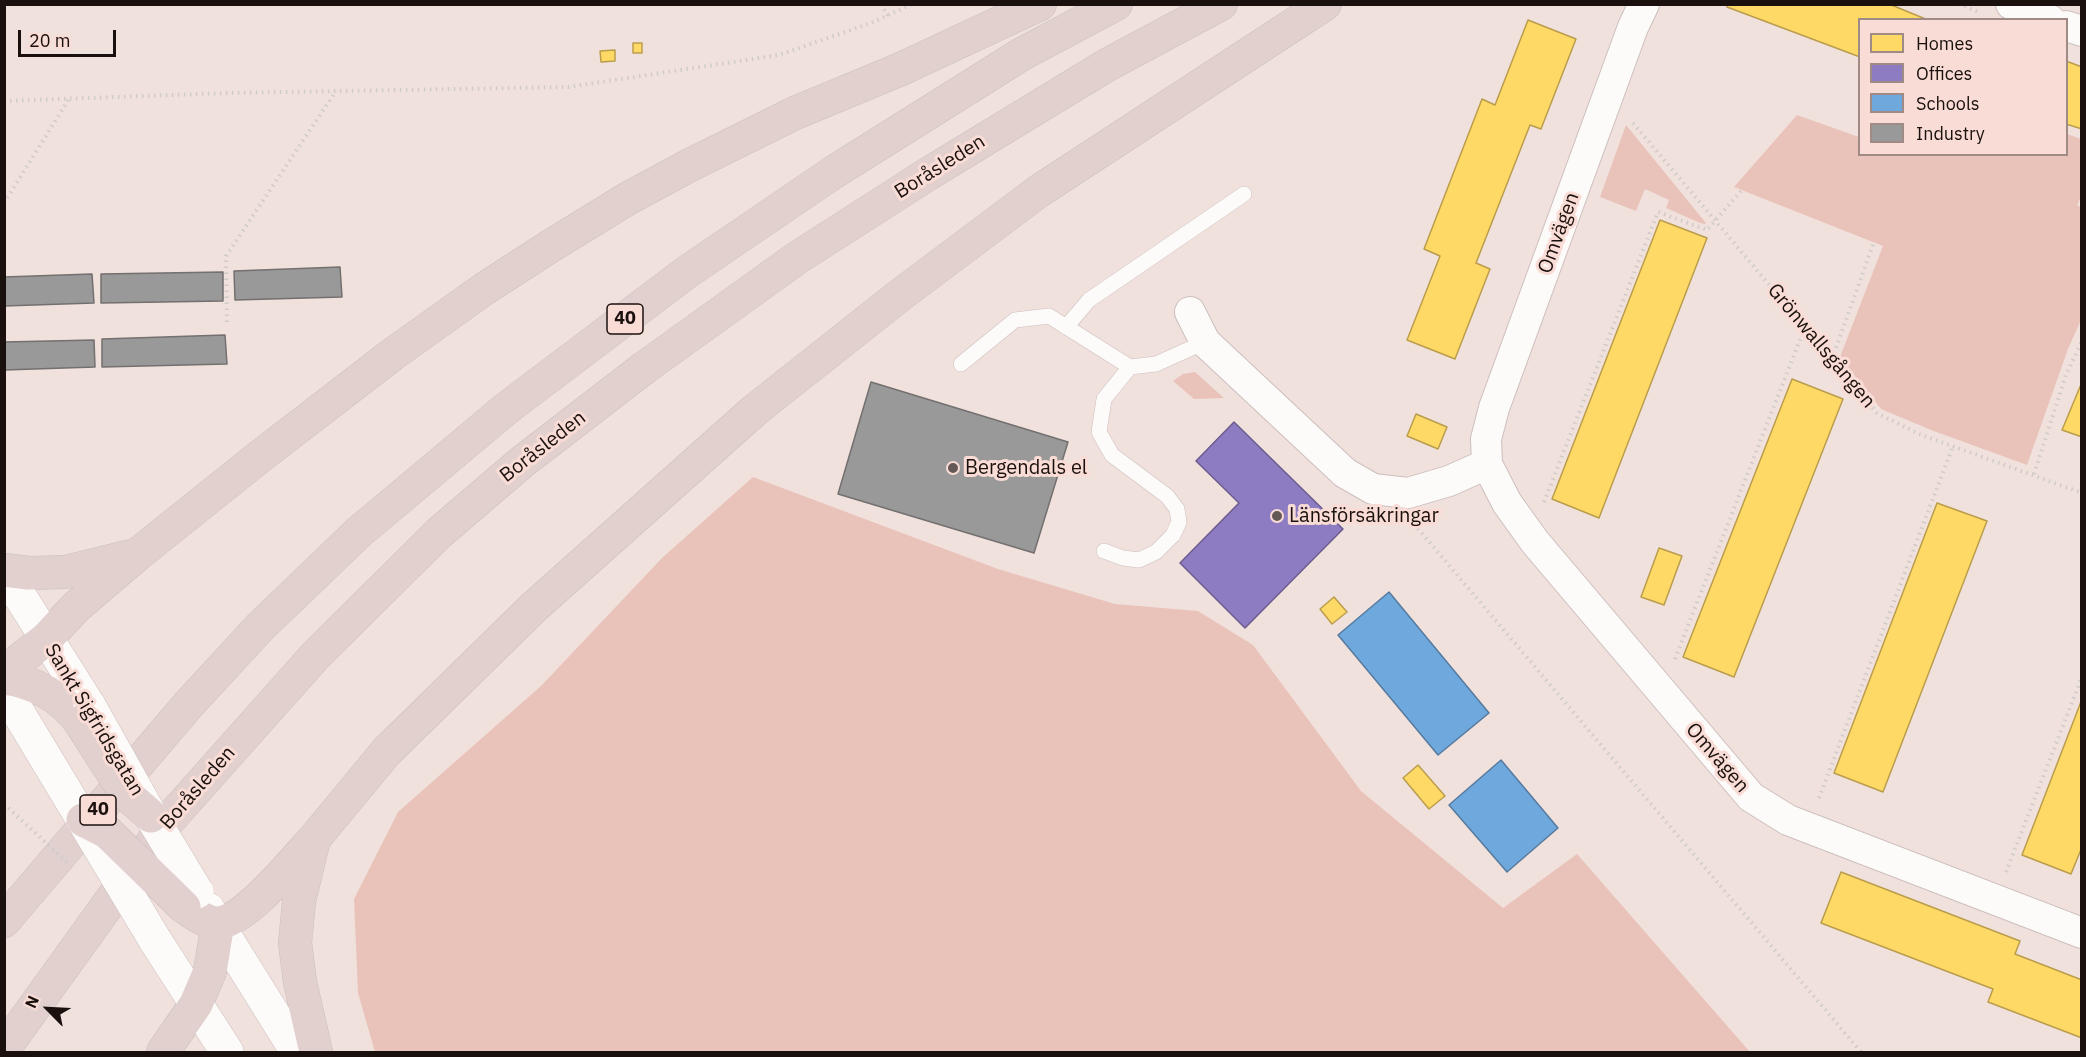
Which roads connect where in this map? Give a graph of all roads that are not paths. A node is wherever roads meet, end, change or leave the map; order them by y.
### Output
1 (1040, 4) edge
2 (1116, 4) edge
3 (1221, 4) edge
4 (1325, 4) edge
5 (1644, 4) edge
6 (2010, 4) edge
7 (2045, 18) edge
8 (1244, 194) dead end
9 (1190, 312) dead end
10 (1066, 327) junction
11 (1204, 342) junction
12 (960, 364) dead end
13 (1130, 367) junction
14 (1487, 464) junction
15 (1104, 551) dead end
16 (138, 554) junction
17 (4, 571) edge
18 (46, 639) junction
19 (4, 672) edge
20 (4, 678) edge
21 (4, 689) edge
22 (85, 714) junction
23 (152, 816) joint
24 (83, 820) junction
25 (314, 839) junction
26 (191, 900) junction
27 (4, 921) edge
28 (218, 923) junction
29 (2082, 933) edge
30 (78, 947) junction
31 (196, 1004) junction
32 (4, 1049) edge
33 (30, 1053) edge
34 (163, 1053) edge
35 (227, 1053) edge
36 (297, 1053) edge
37 (316, 1053) edge

1 - 16 highway
2 - 27 highway, 40
3 - 30 highway, Boråsleden / 40
4 - 25 highway
5 - 14 street, Omvägen
6 - 7 street
8 - 10 lane
9 - 11 street
10 - 12 lane
10 - 13 lane
11 - 13 lane
11 - 14 street
13 - 15 lane
14 - 29 street, Omvägen
16 - 17 highway
16 - 18 highway
17 - 18 main road, Sankt Sigfridsgatan
18 - 19 highway
18 - 22 main road, Sankt Sigfridsgatan
20 - 22 highway
21 - 24 main road
22 - 23 highway, bridge
23 - 26 main road, Sankt Sigfridsgatan, bridge
24 - 26 highway, bridge
24 - 31 main road, bridge
25 - 28 highway
25 - 37 highway
26 - 28 highway
28 - 31 highway
28 - 36 main road
30 - 32 highway, Boråsleden / 40
30 - 33 highway
31 - 34 highway
31 - 35 main road

